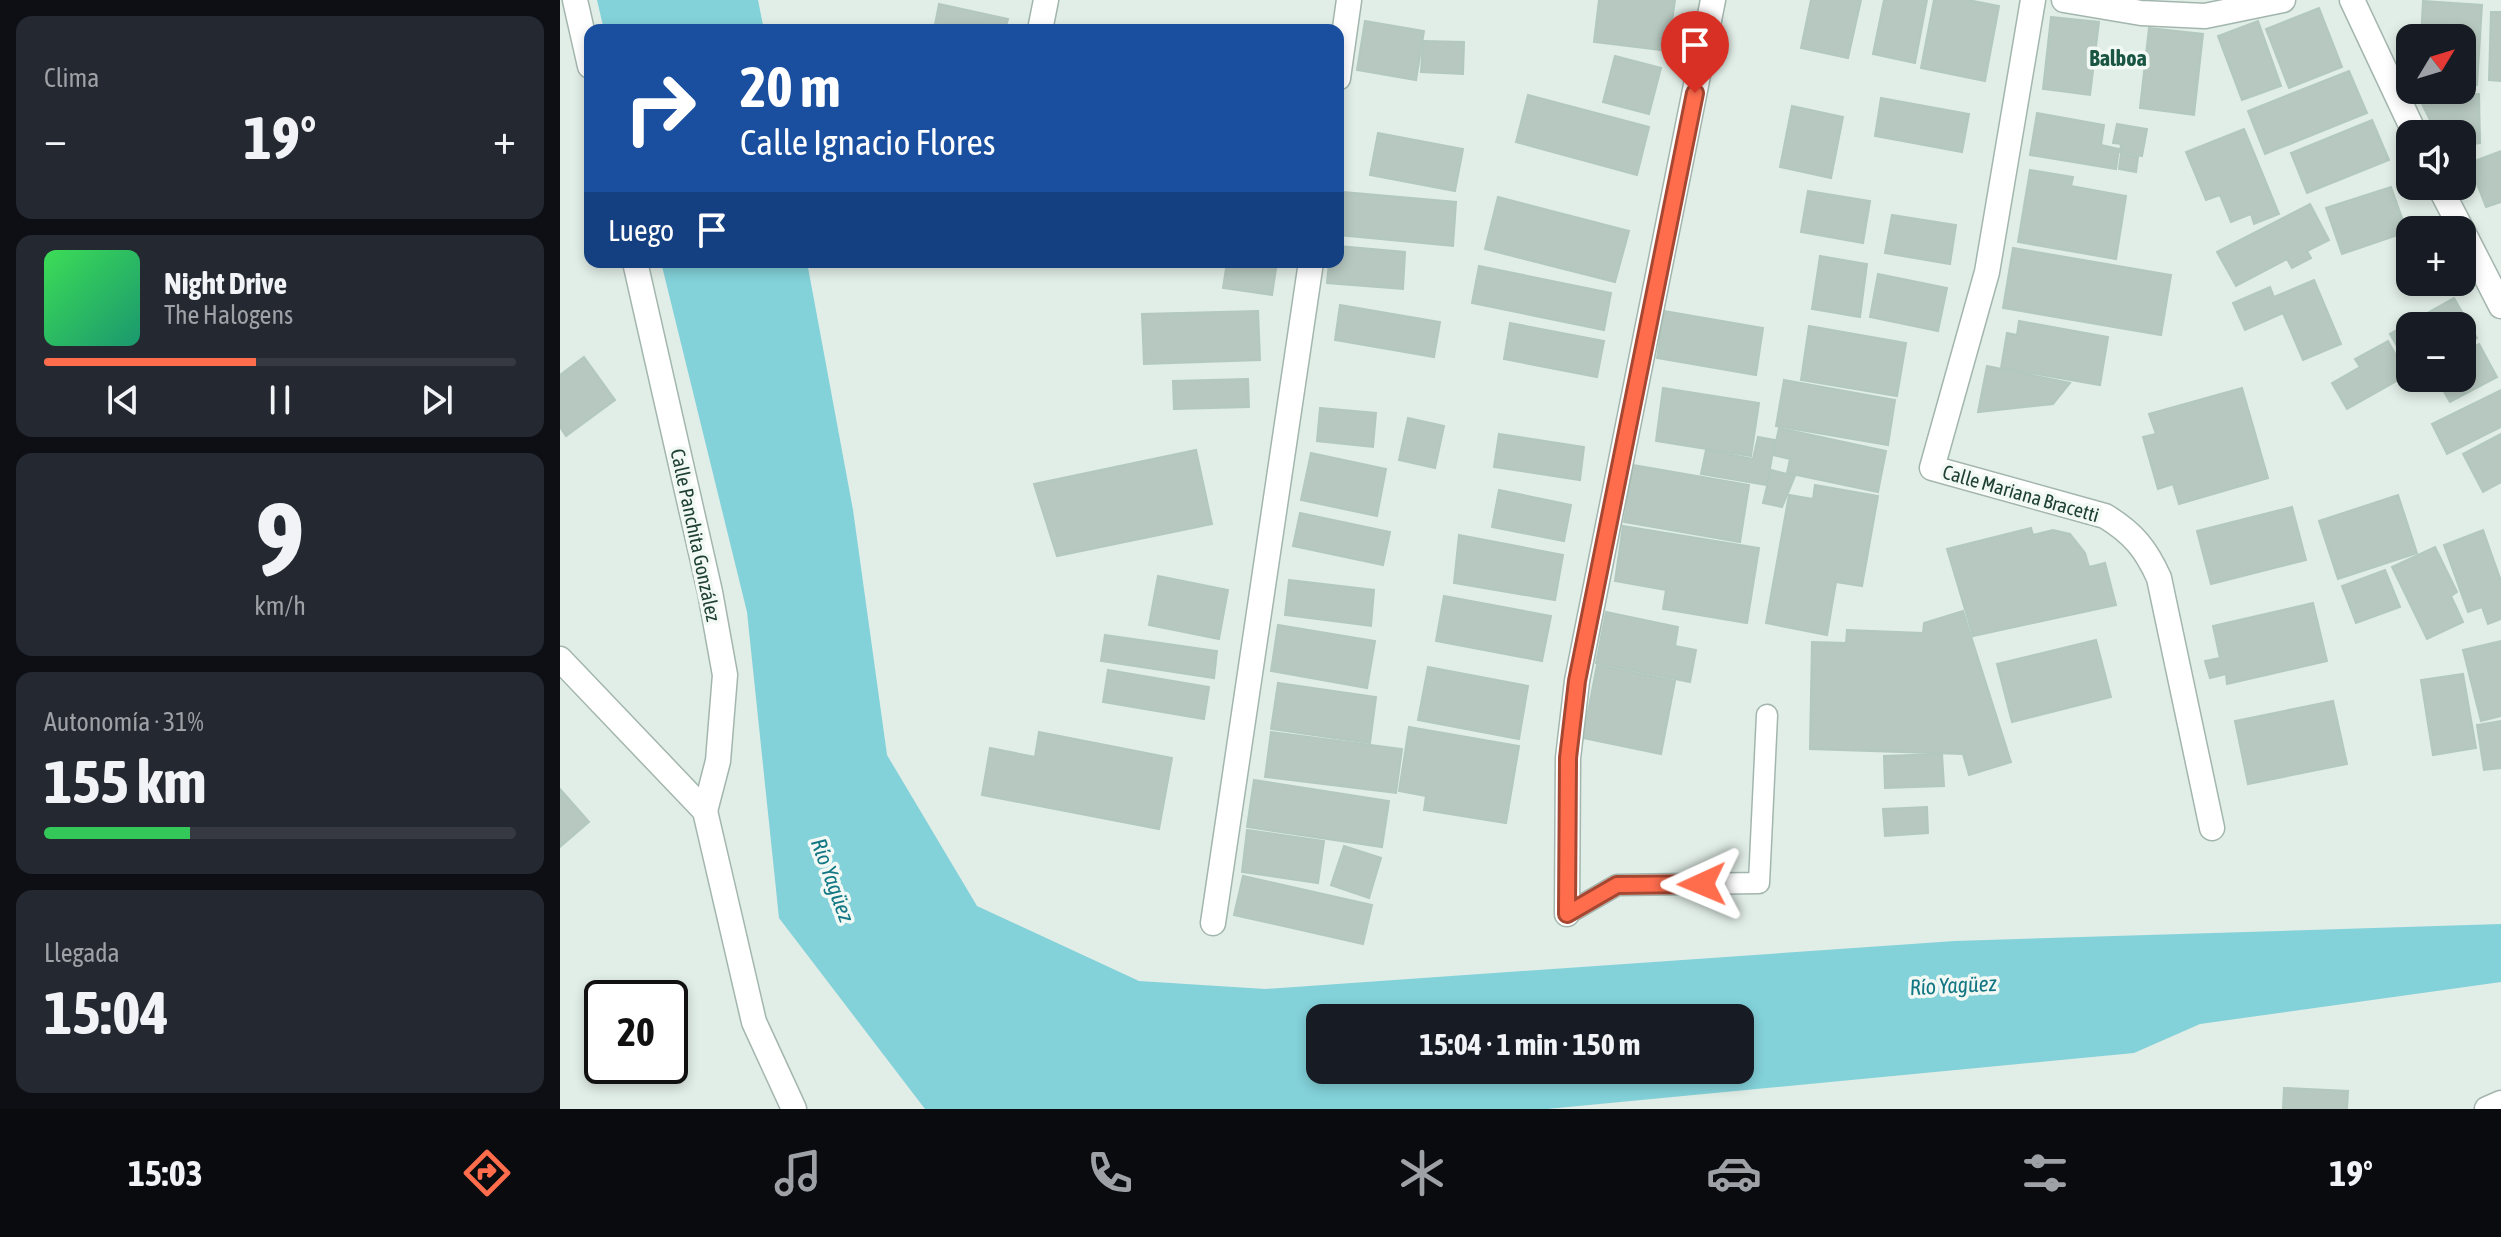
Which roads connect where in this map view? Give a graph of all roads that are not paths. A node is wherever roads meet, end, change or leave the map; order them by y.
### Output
1 (575, 0) edge
2 (1046, 0) edge
3 (1349, 0) edge
4 (1713, 0) edge
5 (2033, 0) edge
6 (2064, 0) edge
7 (2283, 0) edge
8 (2352, 0) edge
9 (1041, 24) edge
10 (1344, 35) edge
11 (584, 40) edge
12 (2408, 120) edge
13 (2476, 257) edge
14 (636, 268) edge
15 (1310, 268) edge
16 (2501, 306) edge
17 (560, 659) edge
18 (1767, 715) dead end
19 (705, 811) junction
20 (2212, 828) dead end
21 (1567, 914) joint
22 (1213, 923) dead end
23 (782, 1103) edge
24 (2501, 1103) edge
25 (2487, 1109) edge

1 - 11 street
2 - 9 street
3 - 10 street
4 - 21 street
5 - 20 street, Calle Mariana Bracetti
6 - 7 street
8 - 12 street
13 - 16 street
14 - 19 street, Calle Panchita González
15 - 22 street
17 - 19 street
18 - 21 lane
19 - 23 street
24 - 25 street

